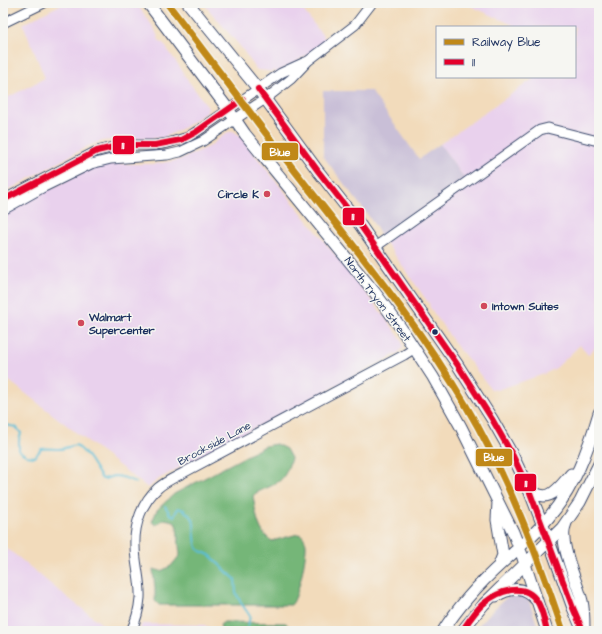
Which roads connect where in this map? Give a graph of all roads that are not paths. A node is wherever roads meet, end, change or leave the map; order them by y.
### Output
1 (44, 3) edge
2 (148, 3) edge
3 (188, 3) edge
4 (372, 3) edge
5 (3, 23) edge
6 (308, 61) junction
7 (258, 89) junction
8 (265, 99) junction
9 (228, 109) junction
10 (235, 119) junction
11 (597, 142) edge
12 (3, 200) edge
13 (3, 210) edge
14 (376, 247) junction
15 (415, 348) junction
16 (599, 413) edge
17 (584, 456) junction
18 (599, 464) edge
19 (526, 484) junction
20 (496, 497) junction
21 (566, 521) junction
22 (543, 524) junction
23 (549, 541) junction
24 (519, 547) junction
25 (525, 564) junction
26 (499, 566) junction
27 (538, 603) junction
28 (484, 604) junction
29 (131, 631) edge
30 (443, 631) edge
31 (462, 631) edge
32 (547, 631) edge
33 (584, 631) edge

1 - 5 street
2 - 9 main road, North Tryon Street
3 - 7 main road
4 - 6 street
6 - 7 street
6 - 8 street
7 - 8 main road
7 - 9 street
8 - 10 street
8 - 14 main road
9 - 10 main road, North Tryon Street
9 - 12 street
10 - 13 street
10 - 15 main road, North Tryon Street
11 - 14 street
14 - 19 main road
15 - 20 main road, North Tryon Street
15 - 29 street, Brookside Lane
16 - 17 main road
17 - 19 main road
17 - 22 main road
18 - 21 main road
19 - 22 main road
20 - 24 main road, North Tryon Street
20 - 26 main road
21 - 23 main road
21 - 33 main road
22 - 23 main road
22 - 24 main road
23 - 25 main road
23 - 33 main road
24 - 25 main road, North Tryon Street
24 - 26 main road
25 - 27 main road, North Tryon Street
25 - 28 main road
26 - 30 main road
27 - 28 main road
27 - 32 main road, North Tryon Street
28 - 31 main road

